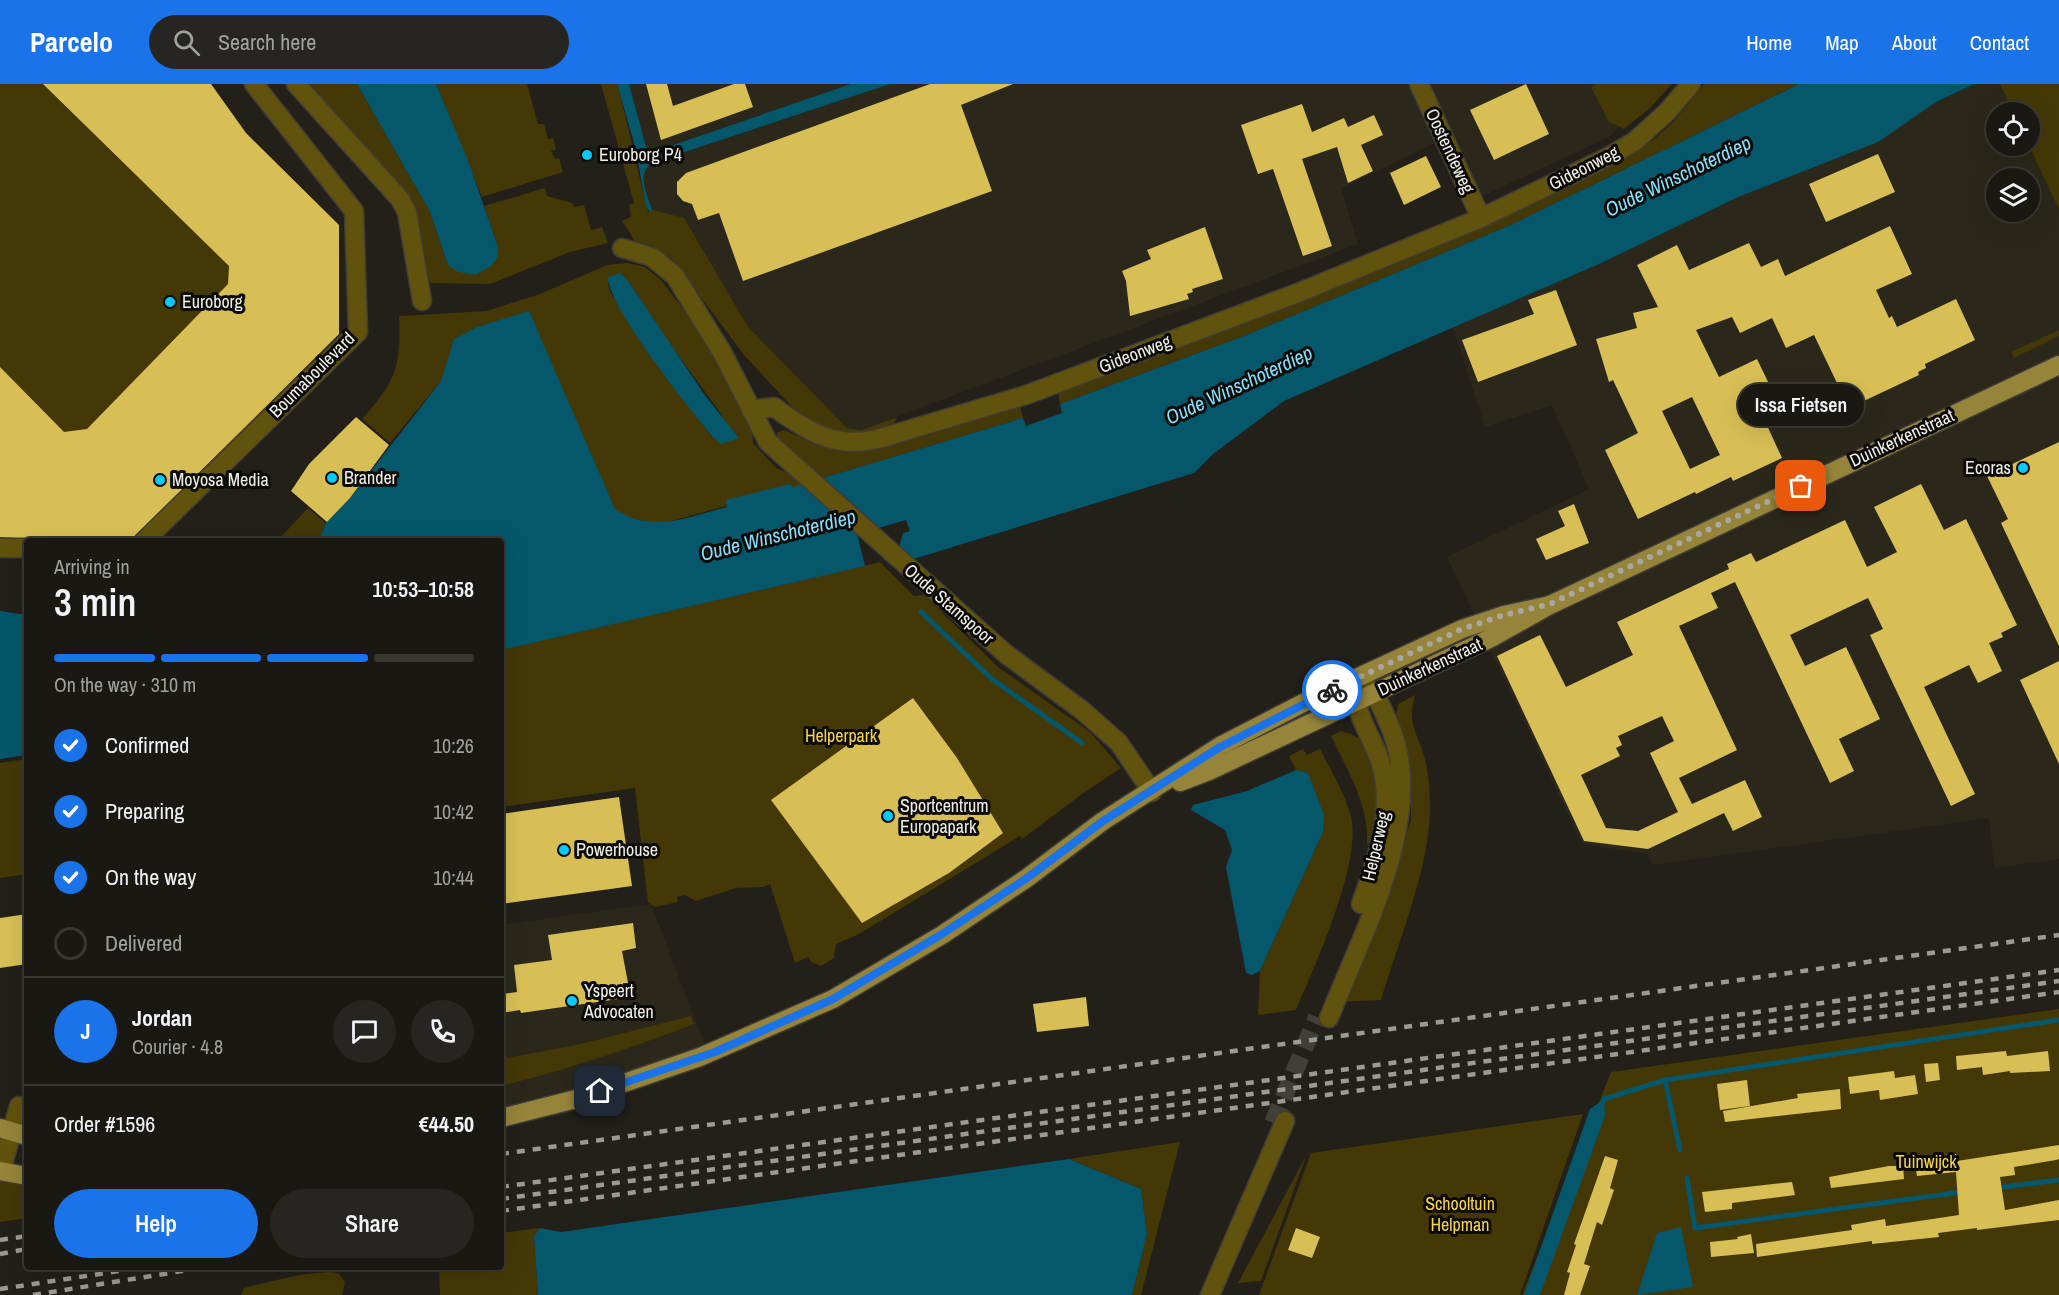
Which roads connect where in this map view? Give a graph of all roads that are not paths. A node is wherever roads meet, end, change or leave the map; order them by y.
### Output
1 (254, 84) edge
2 (296, 84) edge
3 (1419, 84) edge
4 (1690, 84) edge
5 (1481, 218) junction
6 (622, 248) dead end
7 (422, 301) dead end
8 (2059, 365) edge
9 (751, 410) junction
10 (147, 538) edge
11 (0, 548) edge
12 (24, 548) edge
13 (1550, 604) junction
14 (1357, 679) junction
15 (1375, 692) junction
16 (1354, 702) junction
17 (1152, 792) junction
18 (20, 1106) dead end
19 (504, 1117) edge
20 (13, 1132) edge
21 (0, 1171) edge
22 (24, 1175) edge
23 (1200, 1295) edge
24 (1210, 1295) edge

1 - 10 street, Boumaboulevard
2 - 7 street
3 - 5 street, Oostendeweg
4 - 5 street, Gideonweg
5 - 9 street, Gideonweg
6 - 9 street
8 - 13 main road, Duinkerkenstraat
9 - 17 street, Oude Stamspoor
11 - 12 street
13 - 14 main road, Duinkerkenstraat
13 - 15 main road, Duinkerkenstraat
14 - 15 street, Helperweg
14 - 16 street
14 - 17 main road, Duinkerkenstraat
15 - 16 main road, Duinkerkenstraat
15 - 16 street, Helperweg
16 - 17 main road, Duinkerkenstraat
17 - 19 main road
18 - 20 street
20 - 21 street
21 - 22 main road
23 - 24 street

